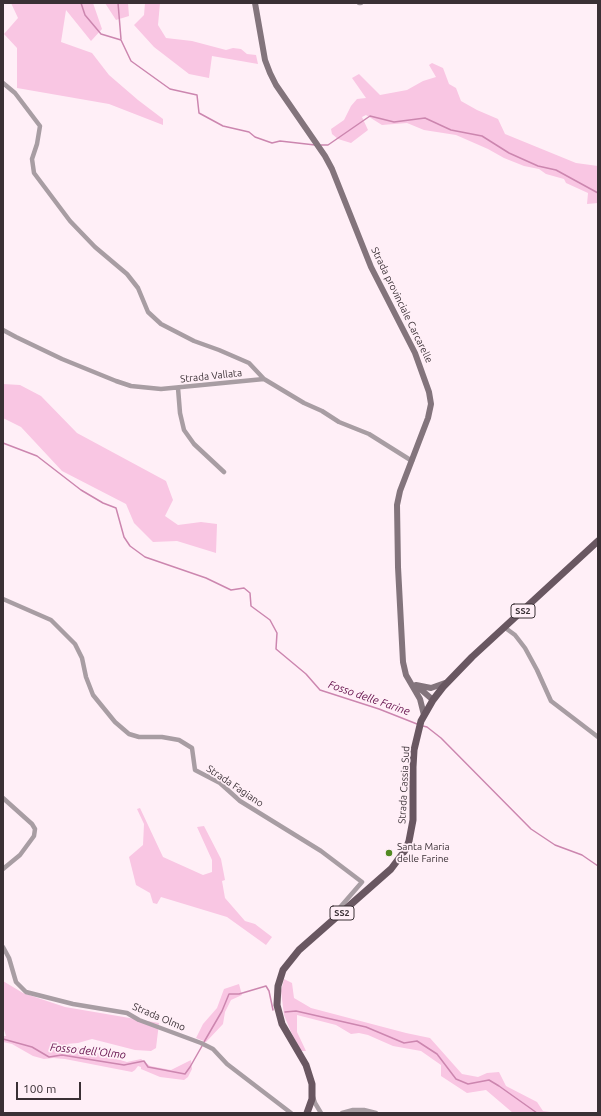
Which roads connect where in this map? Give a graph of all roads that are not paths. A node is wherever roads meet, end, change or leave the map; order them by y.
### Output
1 (255, 3) edge
2 (3, 83) edge
3 (3, 330) edge
4 (264, 379) junction
5 (178, 388) junction
6 (412, 461) junction
7 (224, 472) dead end
8 (598, 541) edge
9 (3, 599) edge
10 (504, 627) junction
11 (409, 681) junction
12 (448, 682) junction
13 (416, 685) junction
14 (416, 692) junction
15 (433, 700) junction
16 (423, 718) junction
17 (598, 737) edge
18 (3, 798) edge
19 (3, 869) edge
20 (337, 917) junction
21 (3, 946) edge
22 (312, 1090) junction
23 (309, 1112) edge
24 (291, 1113) edge
25 (320, 1113) edge
26 (342, 1113) edge
27 (376, 1113) edge

1 - 6 main road, Strada provinciale Carcarelle
2 - 4 street
3 - 5 street, Strada Vallata
4 - 5 street, Strada Vallata
4 - 6 street
5 - 7 street
6 - 11 main road, Strada provinciale Carcarelle
8 - 10 main road, Strada Cassia Sud / SS2
9 - 20 street, Strada Fagiano
10 - 12 main road, Strada Cassia Sud / SS2
10 - 17 street
11 - 13 main road
11 - 14 main road, Strada provinciale Carcarelle
12 - 13 main road
12 - 15 main road, Strada Cassia Sud / SS2
13 - 15 main road
14 - 15 main road
14 - 16 main road, Strada provinciale Carcarelle
15 - 16 main road, Strada Cassia Sud / SS2
16 - 20 main road, Strada Cassia Sud / SS2
18 - 19 street
20 - 22 main road, Strada Cassia Sud / SS2
21 - 24 street, Strada Olmo
22 - 23 main road, Strada Cassia Sud / SS2
22 - 25 street
23 - 25 street
26 - 27 street

